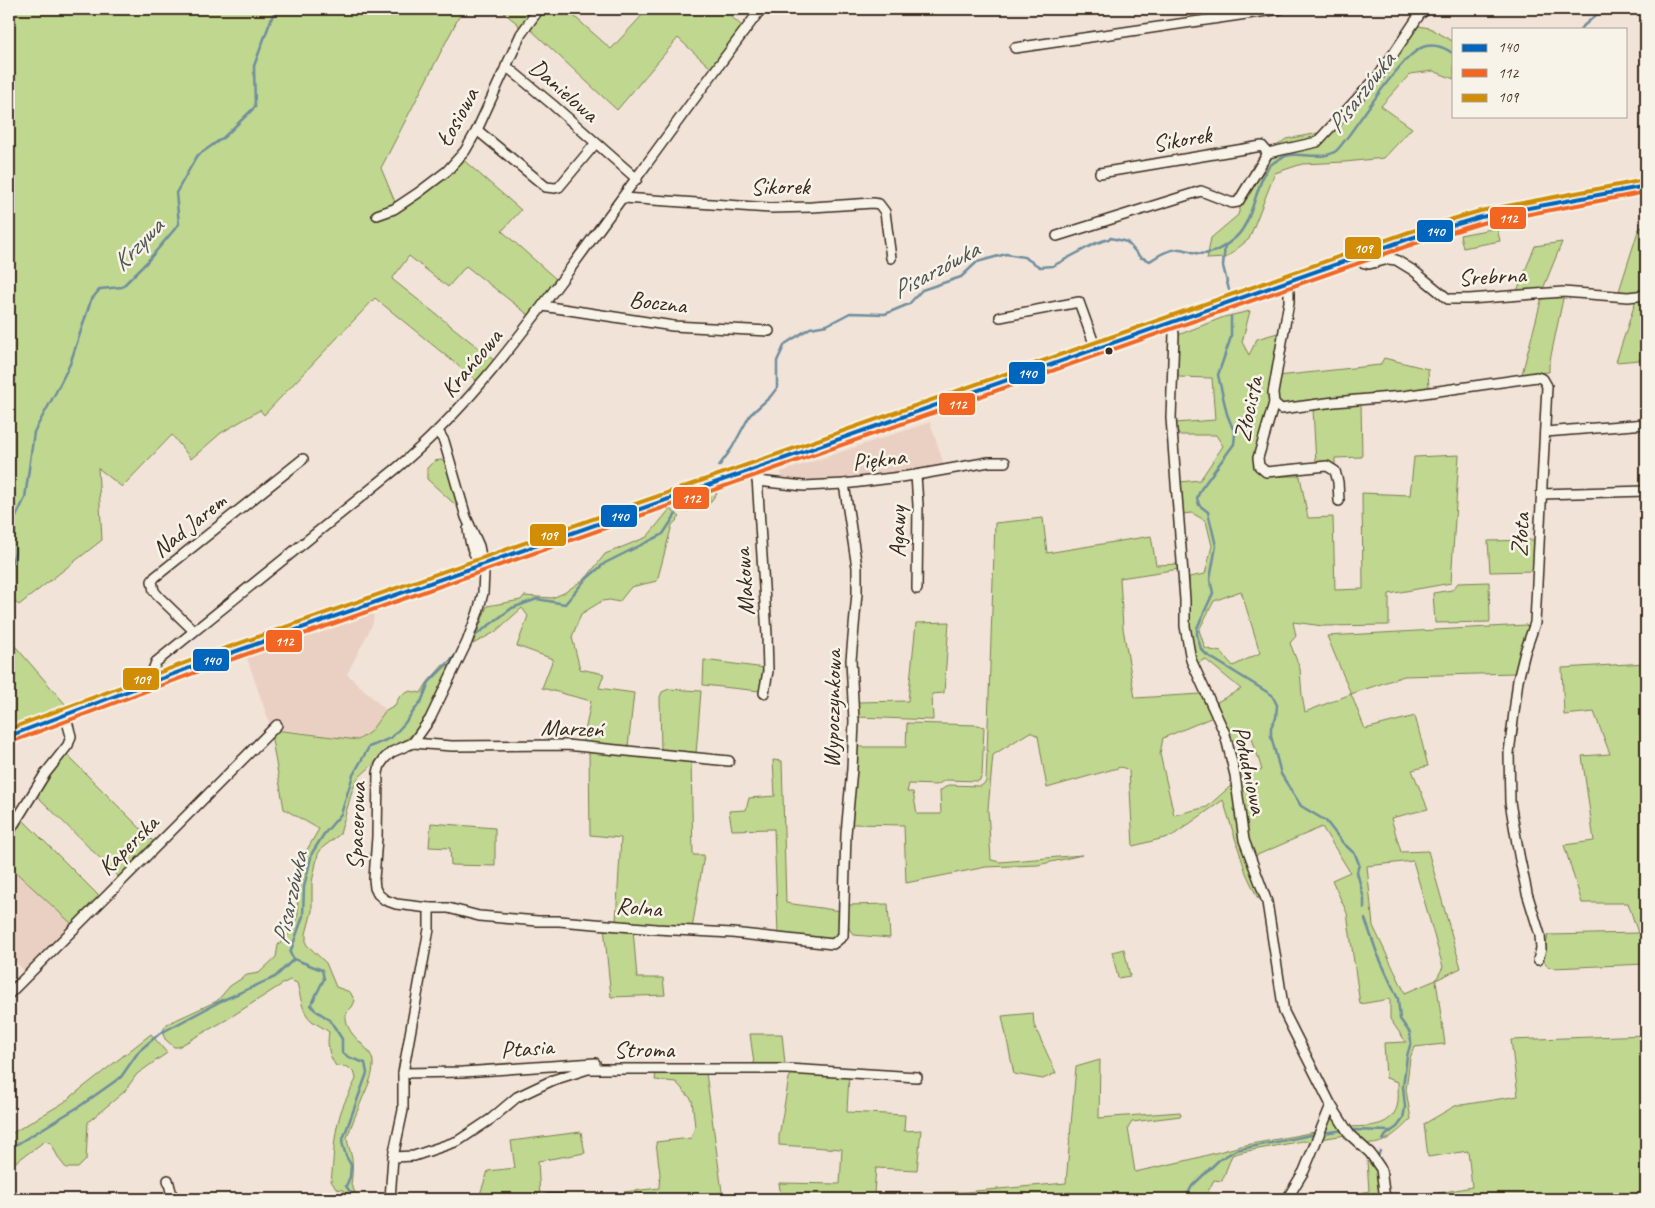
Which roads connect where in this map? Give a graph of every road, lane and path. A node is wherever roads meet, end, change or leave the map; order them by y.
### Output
1 (539, 9) edge
2 (760, 9) edge
3 (1281, 9) edge
4 (1428, 9) edge
5 (1015, 48) dead end
6 (506, 66) junction
7 (477, 130) junction
8 (595, 144) junction
9 (1268, 153) junction
10 (1100, 174) dead end
11 (637, 179) junction
12 (1646, 186) edge
13 (624, 198) junction
14 (377, 215) dead end
15 (1057, 236) dead end
16 (1357, 257) junction
17 (891, 258) dead end
18 (1287, 281) junction
19 (1646, 295) edge
20 (543, 306) junction
21 (1000, 317) dead end
22 (1171, 322) junction
23 (769, 331) dead end
24 (1096, 349) junction
25 (1274, 403) junction
26 (1646, 424) edge
27 (438, 431) junction
28 (1546, 432) junction
29 (303, 459) dead end
30 (1005, 462) dead end
31 (756, 475) junction
32 (916, 475) junction
33 (844, 484) junction
34 (1646, 491) edge
35 (1542, 494) junction
36 (1339, 501) dead end
37 (482, 565) junction
38 (917, 589) dead end
39 (194, 631) junction
40 (154, 682) junction
41 (764, 693) dead end
42 (65, 714) junction
43 (277, 725) dead end
44 (9, 736) edge
45 (413, 743) junction
46 (729, 761) dead end
47 (9, 832) edge
48 (429, 908) junction
49 (843, 936) joint
50 (1538, 960) dead end
51 (9, 994) edge
52 (654, 1063) dead end
53 (402, 1073) junction
54 (917, 1077) dead end
55 (1331, 1105) junction
56 (393, 1157) junction
57 (168, 1180) dead end
58 (173, 1199) edge
59 (390, 1199) edge
60 (548, 1199) edge
61 (560, 1199) edge
62 (1288, 1199) edge
63 (1385, 1199) edge

1 - 6 street, Łosiowa
2 - 11 street, Krańcowa
3 - 5 street
4 - 9 street
6 - 7 street, Łosiowa
6 - 8 street, Danielowa
7 - 8 street, Danielowa
7 - 14 street, Łosiowa
8 - 11 street, Danielowa
9 - 10 street, Sikorek
9 - 15 street
11 - 13 street, Krańcowa
12 - 16 main road
13 - 17 street, Sikorek
13 - 20 street, Krańcowa
16 - 18 main road
16 - 19 street, Srebrna
18 - 22 main road
18 - 25 street, Złocista
20 - 23 street, Boczna
20 - 27 street, Krańcowa
21 - 24 street
22 - 24 main road
22 - 55 street, Południowa
24 - 31 main road
25 - 28 street, Złota
25 - 36 street, Złocista
26 - 28 street
27 - 37 street
27 - 39 street, Krańcowa
28 - 35 street, Złota
29 - 39 street, Nad Jarem
30 - 32 street, Piękna
31 - 33 street, Piękna
31 - 37 main road
31 - 41 street, Makowa
32 - 33 street, Piękna
32 - 38 street, Agawy
33 - 49 street, Wypoczynkowa
34 - 35 street
35 - 50 street, Złota
37 - 40 main road
37 - 45 street
39 - 40 street, Krańcowa
40 - 42 main road
42 - 44 main road
42 - 47 street
43 - 51 street, Kaperska
45 - 46 street, Marzeń
45 - 48 street, Spacerowa
48 - 49 street, Rolna
48 - 53 street
52 - 53 street, Ptasia
53 - 56 street
54 - 56 street, Stroma
55 - 62 street
55 - 63 street, Południowa
56 - 59 street
57 - 58 street
60 - 61 street

